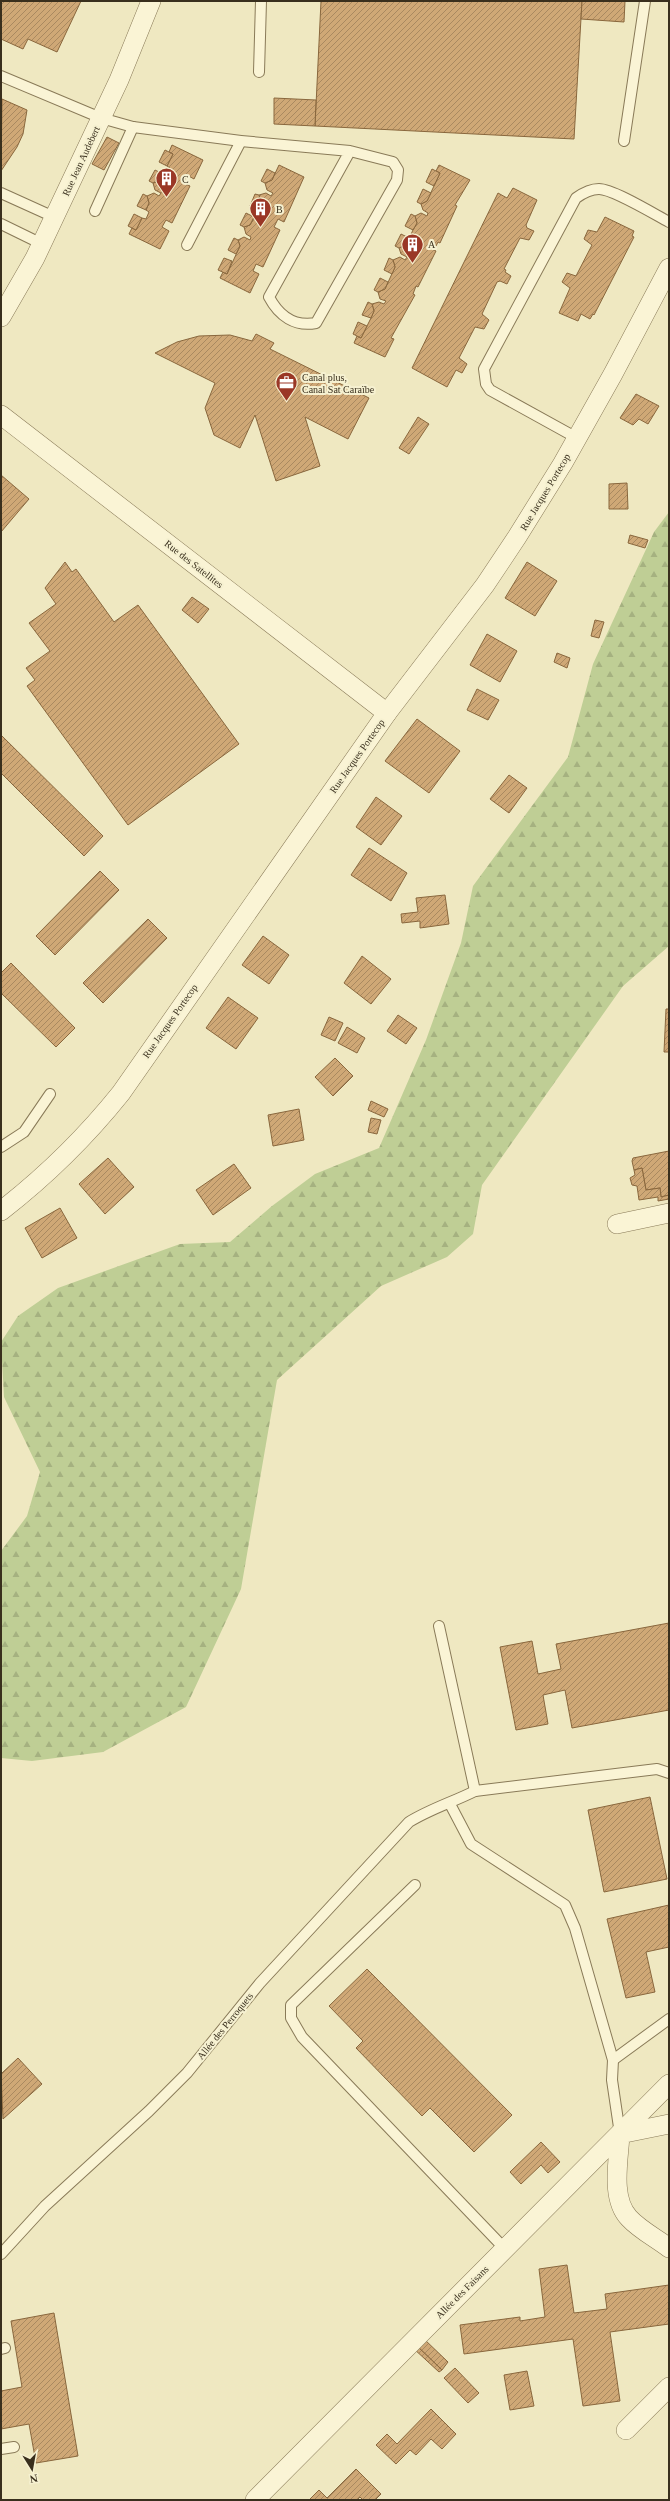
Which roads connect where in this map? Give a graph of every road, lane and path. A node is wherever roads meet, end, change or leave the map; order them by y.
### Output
1 (151, 1) edge
2 (260, 1) edge
3 (645, 1) edge
4 (259, 72) dead end
5 (1, 76) edge
6 (101, 118) junction
7 (133, 127) junction
8 (241, 141) junction
9 (624, 141) dead end
10 (350, 151) junction
11 (1, 193) edge
12 (95, 211) dead end
13 (54, 217) junction
14 (669, 222) edge
15 (1, 224) edge
16 (42, 244) junction
17 (187, 245) dead end
18 (669, 268) edge
19 (1, 317) edge
20 (1, 415) edge
21 (577, 438) junction
22 (387, 713) junction
23 (50, 1094) dead end
24 (1, 1147) edge
25 (1, 1211) edge
26 (669, 1212) edge
27 (617, 1224) dead end
28 (439, 1626) dead end
29 (669, 1773) edge
30 (475, 1790) junction
31 (450, 1804) junction
32 (415, 1885) dead end
33 (669, 2019) edge
34 (613, 2060) junction
35 (669, 2084) edge
36 (669, 2124) edge
37 (620, 2134) junction
38 (669, 2248) edge
39 (505, 2249) junction
40 (1, 2254) edge
41 (669, 2387) edge
42 (626, 2430) dead end
43 (14, 2446) dead end
44 (1, 2449) edge
45 (255, 2500) edge

1 - 6 street, Rue Jean Audebert
2 - 4 lane
3 - 9 lane
5 - 6 lane
6 - 7 lane
6 - 13 street, Rue Jean Audebert
7 - 8 lane
7 - 12 lane
8 - 10 lane
8 - 17 lane
10 - 10 lane
11 - 13 lane
13 - 16 street, Rue Jean Audebert
14 - 21 lane
15 - 16 lane
16 - 19 street, Rue Jean Audebert
18 - 21 street, Rue Jacques Portecop
20 - 22 street, Rue des Satellites
21 - 22 street, Rue Jacques Portecop
22 - 25 street, Rue Jacques Portecop
23 - 24 lane
26 - 27 street
28 - 30 lane
29 - 30 lane
30 - 31 lane, Allée des Perroquets
31 - 34 lane
31 - 40 lane, Allée des Perroquets
32 - 39 lane
33 - 34 lane
34 - 37 lane
35 - 37 street, Allée des Faisans
36 - 37 street
37 - 38 street
37 - 39 street, Allée des Faisans
39 - 45 street, Allée des Faisans
41 - 42 street
43 - 44 lane

